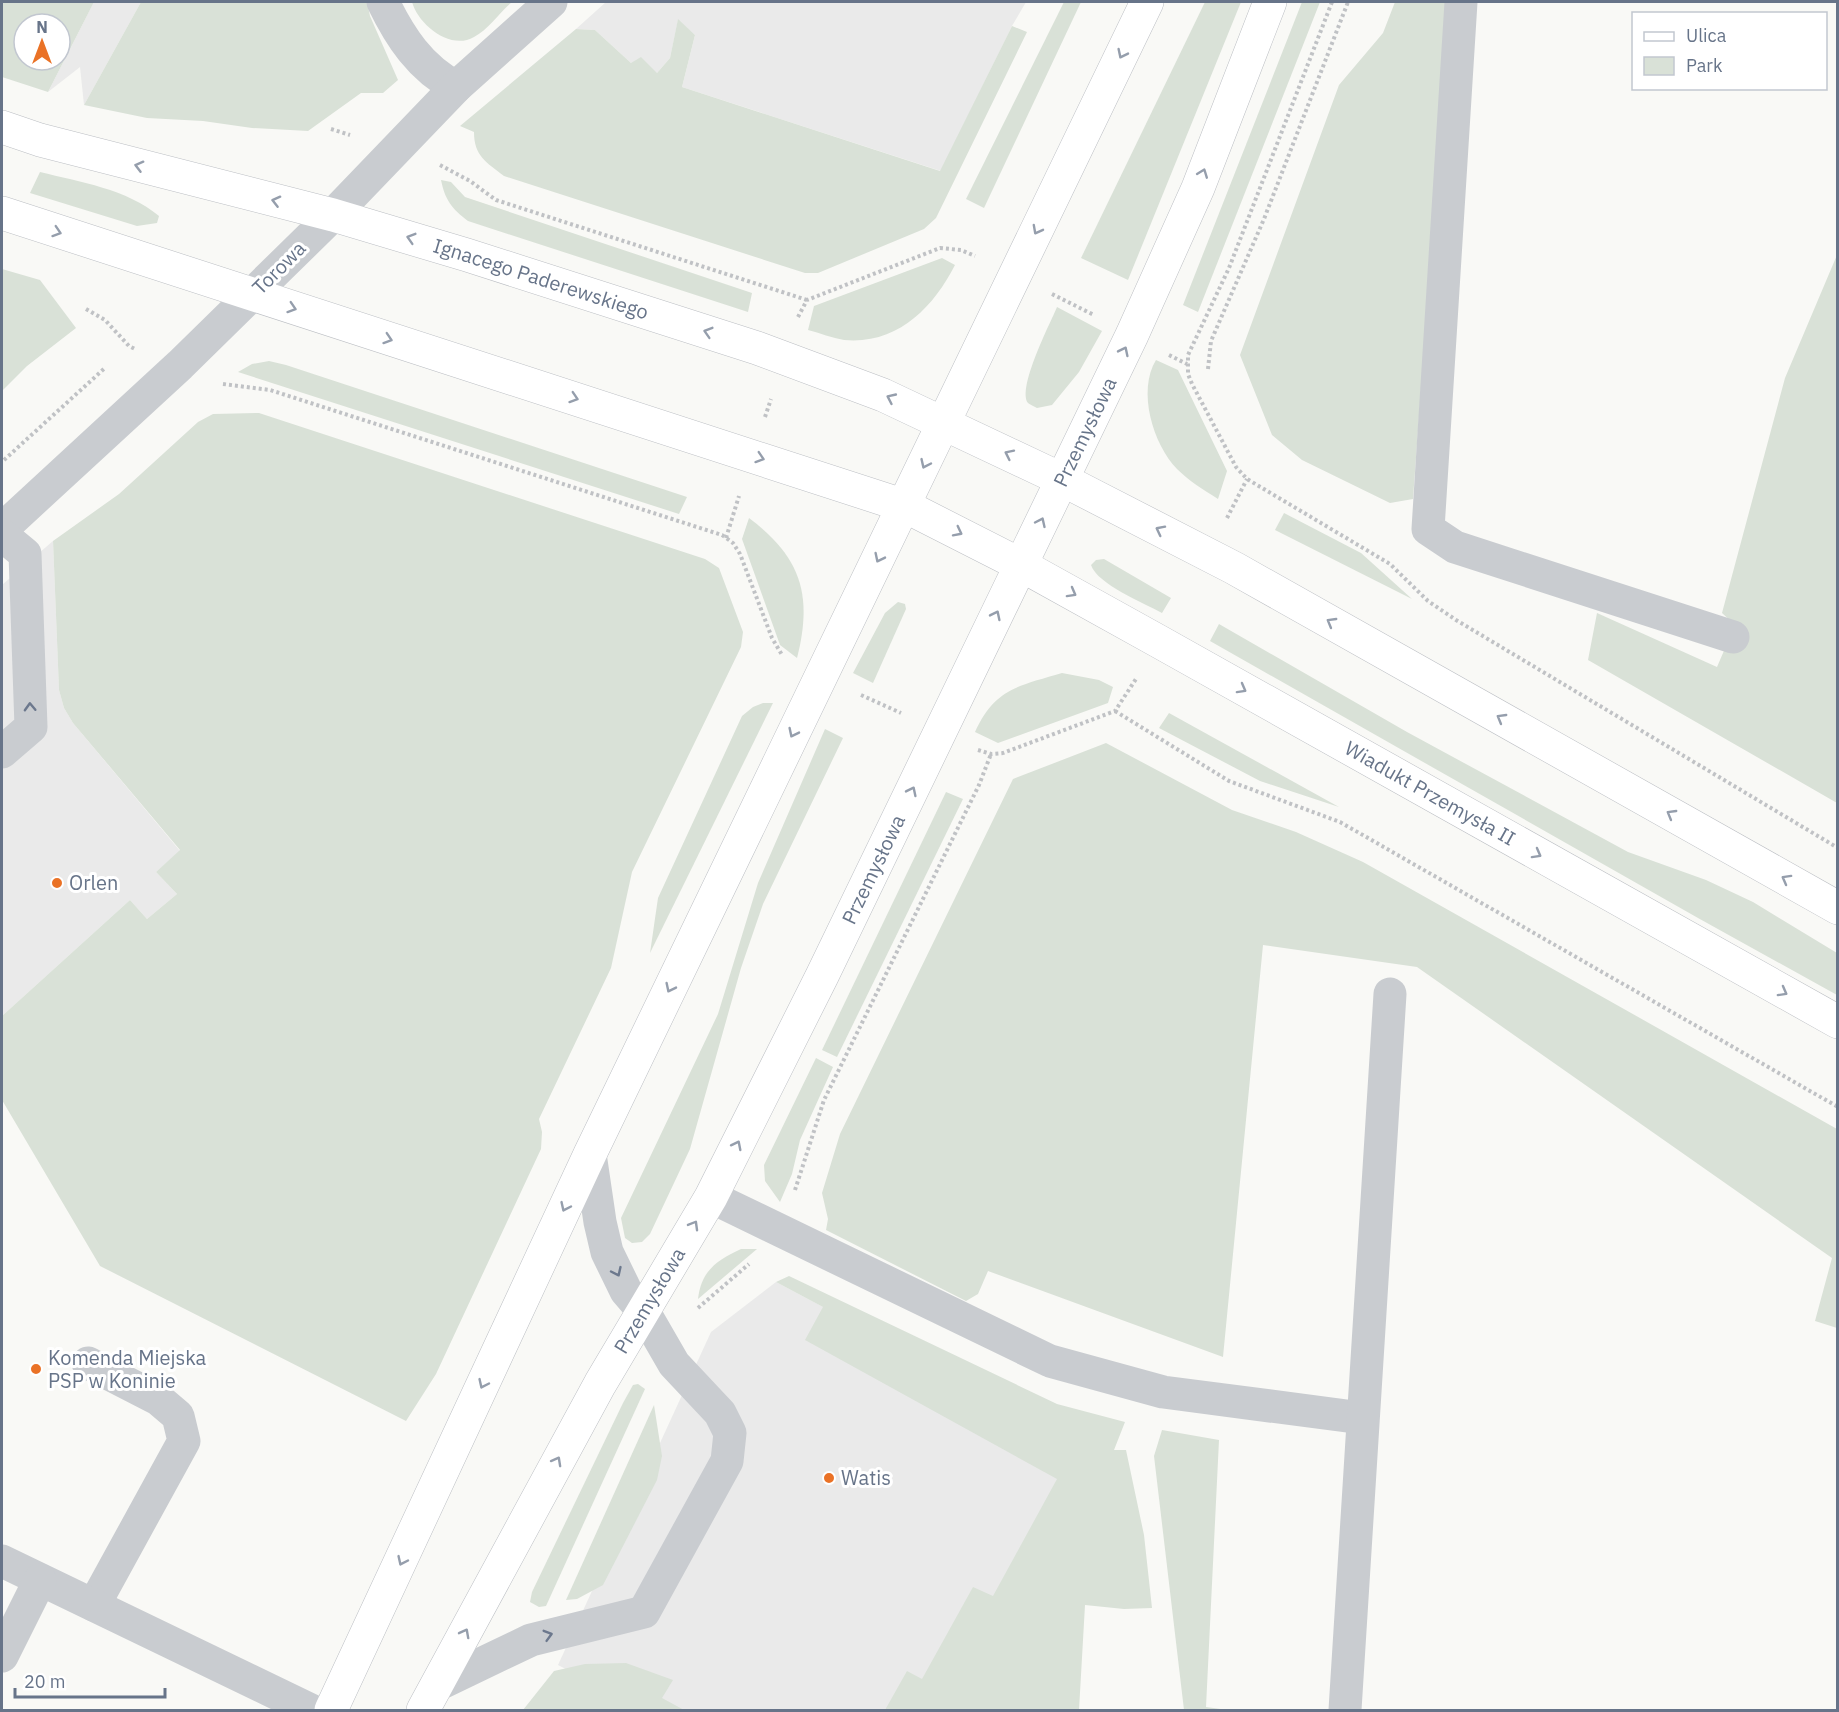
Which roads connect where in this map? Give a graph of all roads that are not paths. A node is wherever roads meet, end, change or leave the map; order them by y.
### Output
1 (383, 2) edge
2 (551, 2) edge
3 (1147, 2) edge
4 (1270, 2) edge
5 (1461, 2) edge
6 (456, 87) junction
7 (2, 127) edge
8 (2, 213) edge
9 (333, 215) junction
10 (252, 295) junction
11 (944, 423) junction
12 (1061, 479) junction
13 (905, 506) junction
14 (2, 529) edge
15 (2, 535) edge
16 (1021, 565) junction
17 (1733, 637) dead end
18 (2, 752) edge
19 (1838, 908) edge
20 (1390, 994) dead end
21 (1838, 1022) edge
22 (590, 1154) junction
23 (711, 1197) junction
24 (644, 1312) junction
25 (88, 1363) dead end
26 (1362, 1418) junction
27 (2, 1561) edge
28 (40, 1580) junction
29 (94, 1605) junction
30 (2, 1656) edge
31 (430, 1698) edge
32 (311, 1710) edge
33 (331, 1710) edge
34 (1345, 1710) edge

1 - 6 street
2 - 6 street, Torowa
3 -> 11 main road
12 -> 4 main road, Przemysłowa
5 - 17 street
6 - 9 street, Torowa
9 -> 7 main road, Ignacego Paderewskiego
8 -> 10 main road
9 - 10 street, Torowa
11 -> 9 main road, Ignacego Paderewskiego
10 -> 13 main road
10 - 14 street, Torowa
12 -> 11 main road, Ignacego Paderewskiego
11 -> 13 main road
16 -> 12 main road, Przemysłowa
19 -> 12 main road
13 -> 16 main road
13 -> 22 main road
18 -> 15 street
16 -> 21 main road, Wiadukt Przemysła II
23 -> 16 main road, Przemysłowa
20 - 26 street
22 -> 24 street
22 -> 33 main road
24 -> 23 main road, Przemysłowa
23 - 26 street
31 -> 24 main road, Przemysłowa
31 -> 24 street
25 - 29 street
26 - 34 street
27 - 28 street
28 - 29 street
28 - 30 street
29 - 32 street

